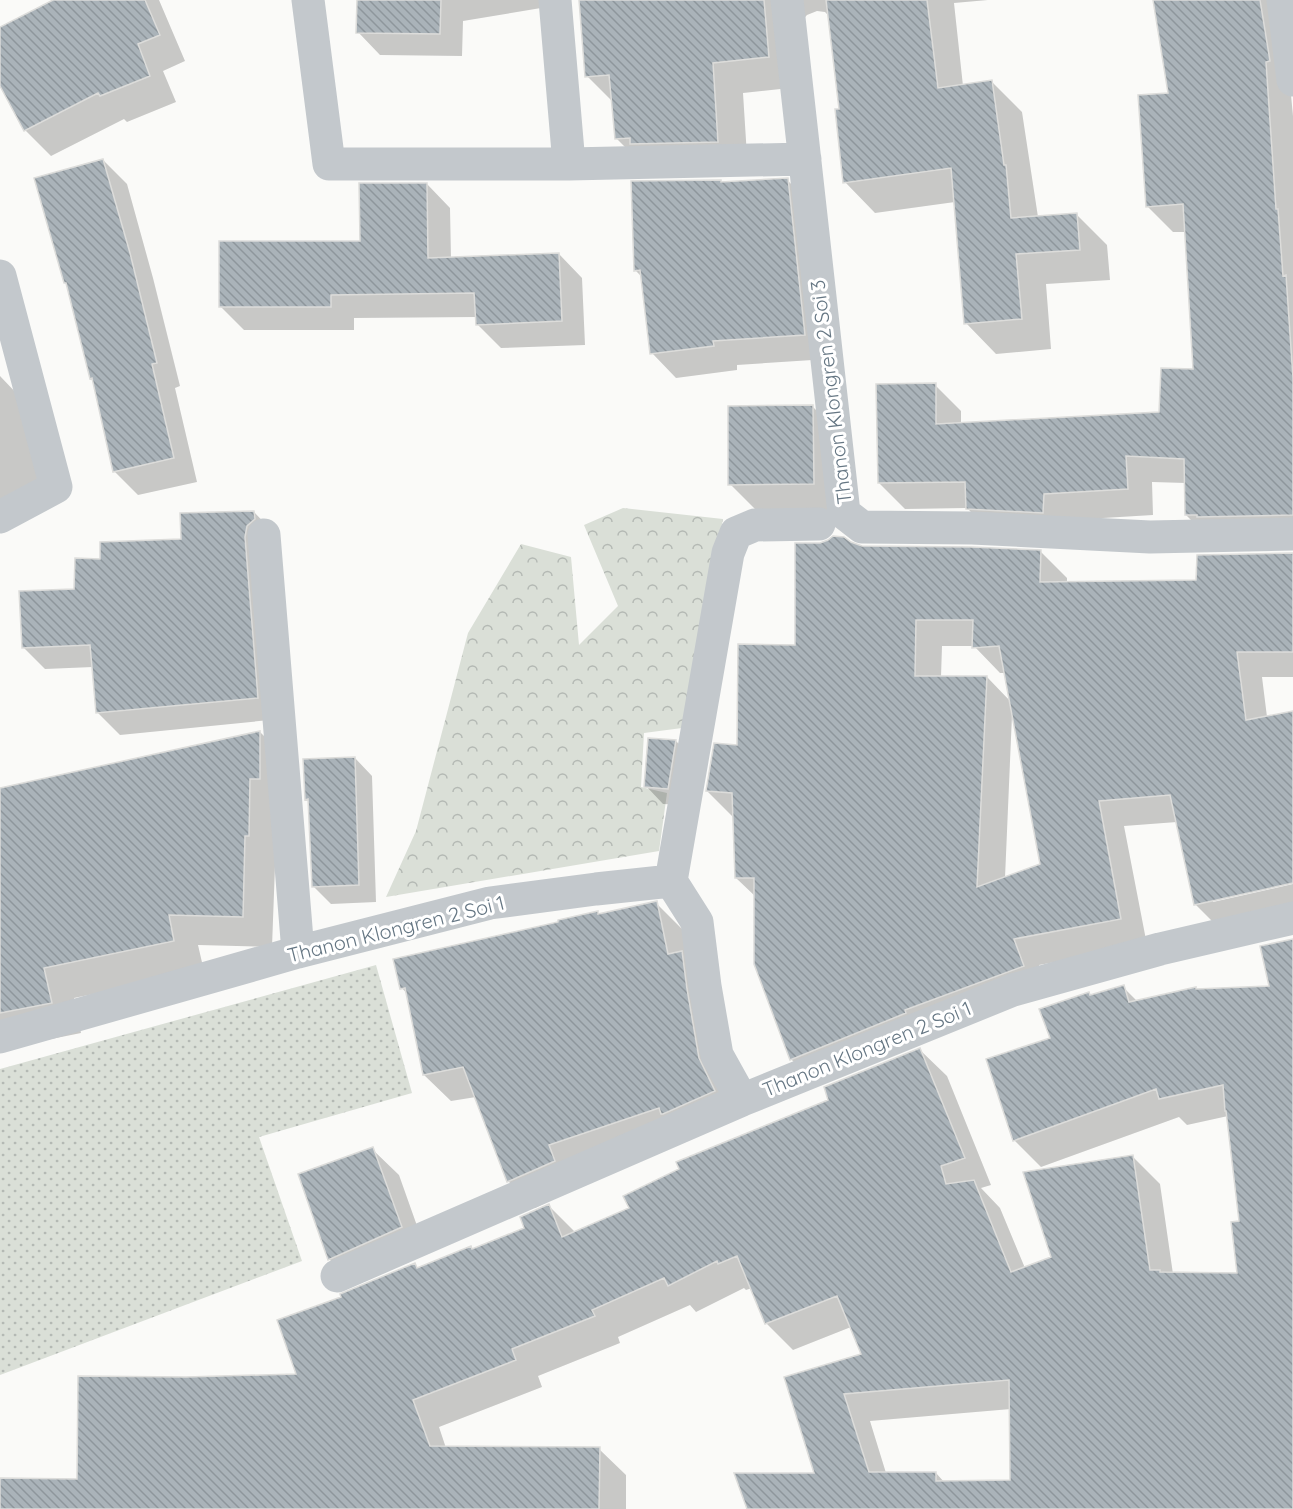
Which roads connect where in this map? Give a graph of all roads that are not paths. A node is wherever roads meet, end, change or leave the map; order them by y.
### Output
1 (308, 0) edge
2 (555, 0) edge
3 (787, 0) edge
4 (1282, 0) edge
5 (1293, 80) edge
6 (805, 159) junction
7 (569, 164) junction
8 (0, 276) edge
9 (0, 517) edge
10 (819, 524) dead end
11 (1293, 534) edge
12 (264, 535) dead end
13 (671, 881) junction
14 (1293, 918) edge
15 (298, 952) junction
16 (0, 1038) edge
17 (742, 1100) junction
18 (338, 1276) dead end

1 - 7 street
2 - 7 street
3 - 6 street, Thanon Klongren 2 Soi 3
4 - 5 street
6 - 7 street
6 - 11 street, Thanon Klongren 2 Soi 3
8 - 9 street
10 - 13 street
12 - 15 street
13 - 15 street, Thanon Klongren 2 Soi 1
13 - 17 street, Thanon Klongren 2 Soi 1
14 - 17 street, Thanon Klongren 2 Soi 1
15 - 16 street, Thanon Klongren 2 Soi 1
17 - 18 street

